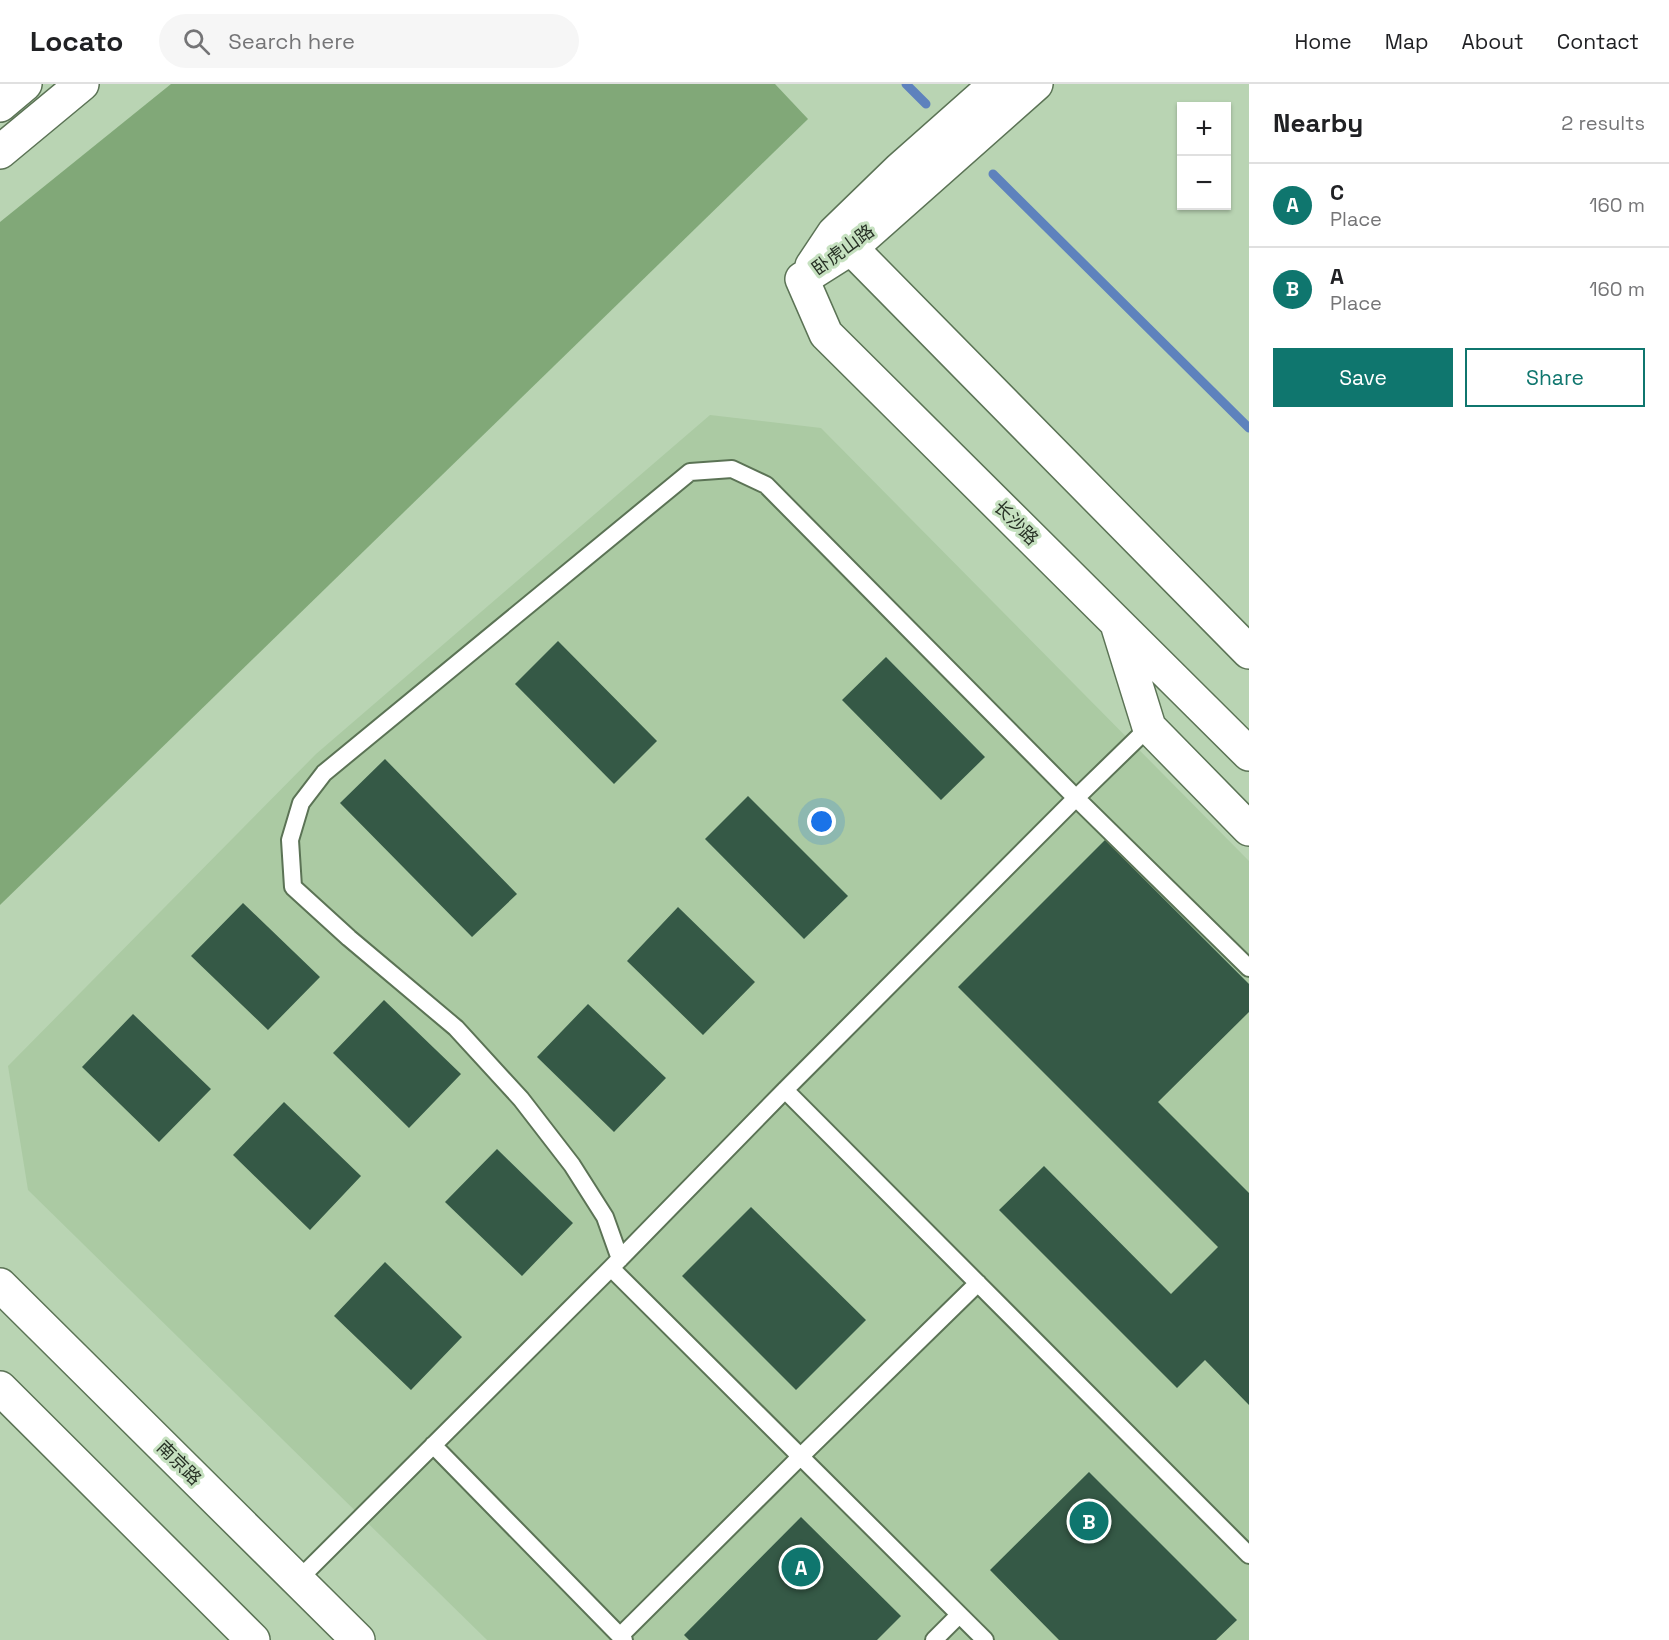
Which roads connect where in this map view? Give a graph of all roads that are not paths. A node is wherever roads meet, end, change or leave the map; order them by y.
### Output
1 (25, 84) edge
2 (82, 84) edge
3 (996, 84) edge
4 (1036, 84) edge
5 (0, 105) edge
6 (0, 152) edge
7 (851, 248) junction
8 (802, 279) junction
9 (1116, 623) junction
10 (1249, 652) edge
11 (1149, 727) junction
12 (1249, 754) edge
13 (1076, 798) junction
14 (1249, 829) edge
15 (1249, 968) edge
16 (785, 1090) junction
17 (616, 1264) junction
18 (978, 1283) junction
19 (0, 1285) edge
20 (0, 1389) edge
21 (433, 1445) junction
22 (801, 1456) junction
23 (1249, 1555) edge
24 (298, 1580) junction
25 (959, 1615) junction
26 (622, 1638) edge
27 (254, 1640) edge
28 (358, 1640) edge
29 (934, 1640) edge
30 (985, 1640) edge

1 - 5 main road
2 - 6 main road
3 - 8 main road, 卧虎山路
4 - 7 main road, 卧虎山路
7 - 8 main road, 卧虎山路
7 - 10 main road
8 - 9 main road, 长沙路
9 - 11 main road
9 - 12 main road, 长沙路
11 - 13 lane
11 - 14 main road
13 - 15 lane
13 - 16 lane
13 - 17 lane
16 - 17 lane
16 - 18 lane
17 - 21 lane
17 - 22 lane
18 - 22 lane
18 - 23 lane
19 - 24 main road, 南京路
20 - 27 main road
21 - 24 lane
21 - 26 lane
22 - 25 lane
22 - 26 lane
24 - 28 main road, 南京路
25 - 29 lane
25 - 30 lane

